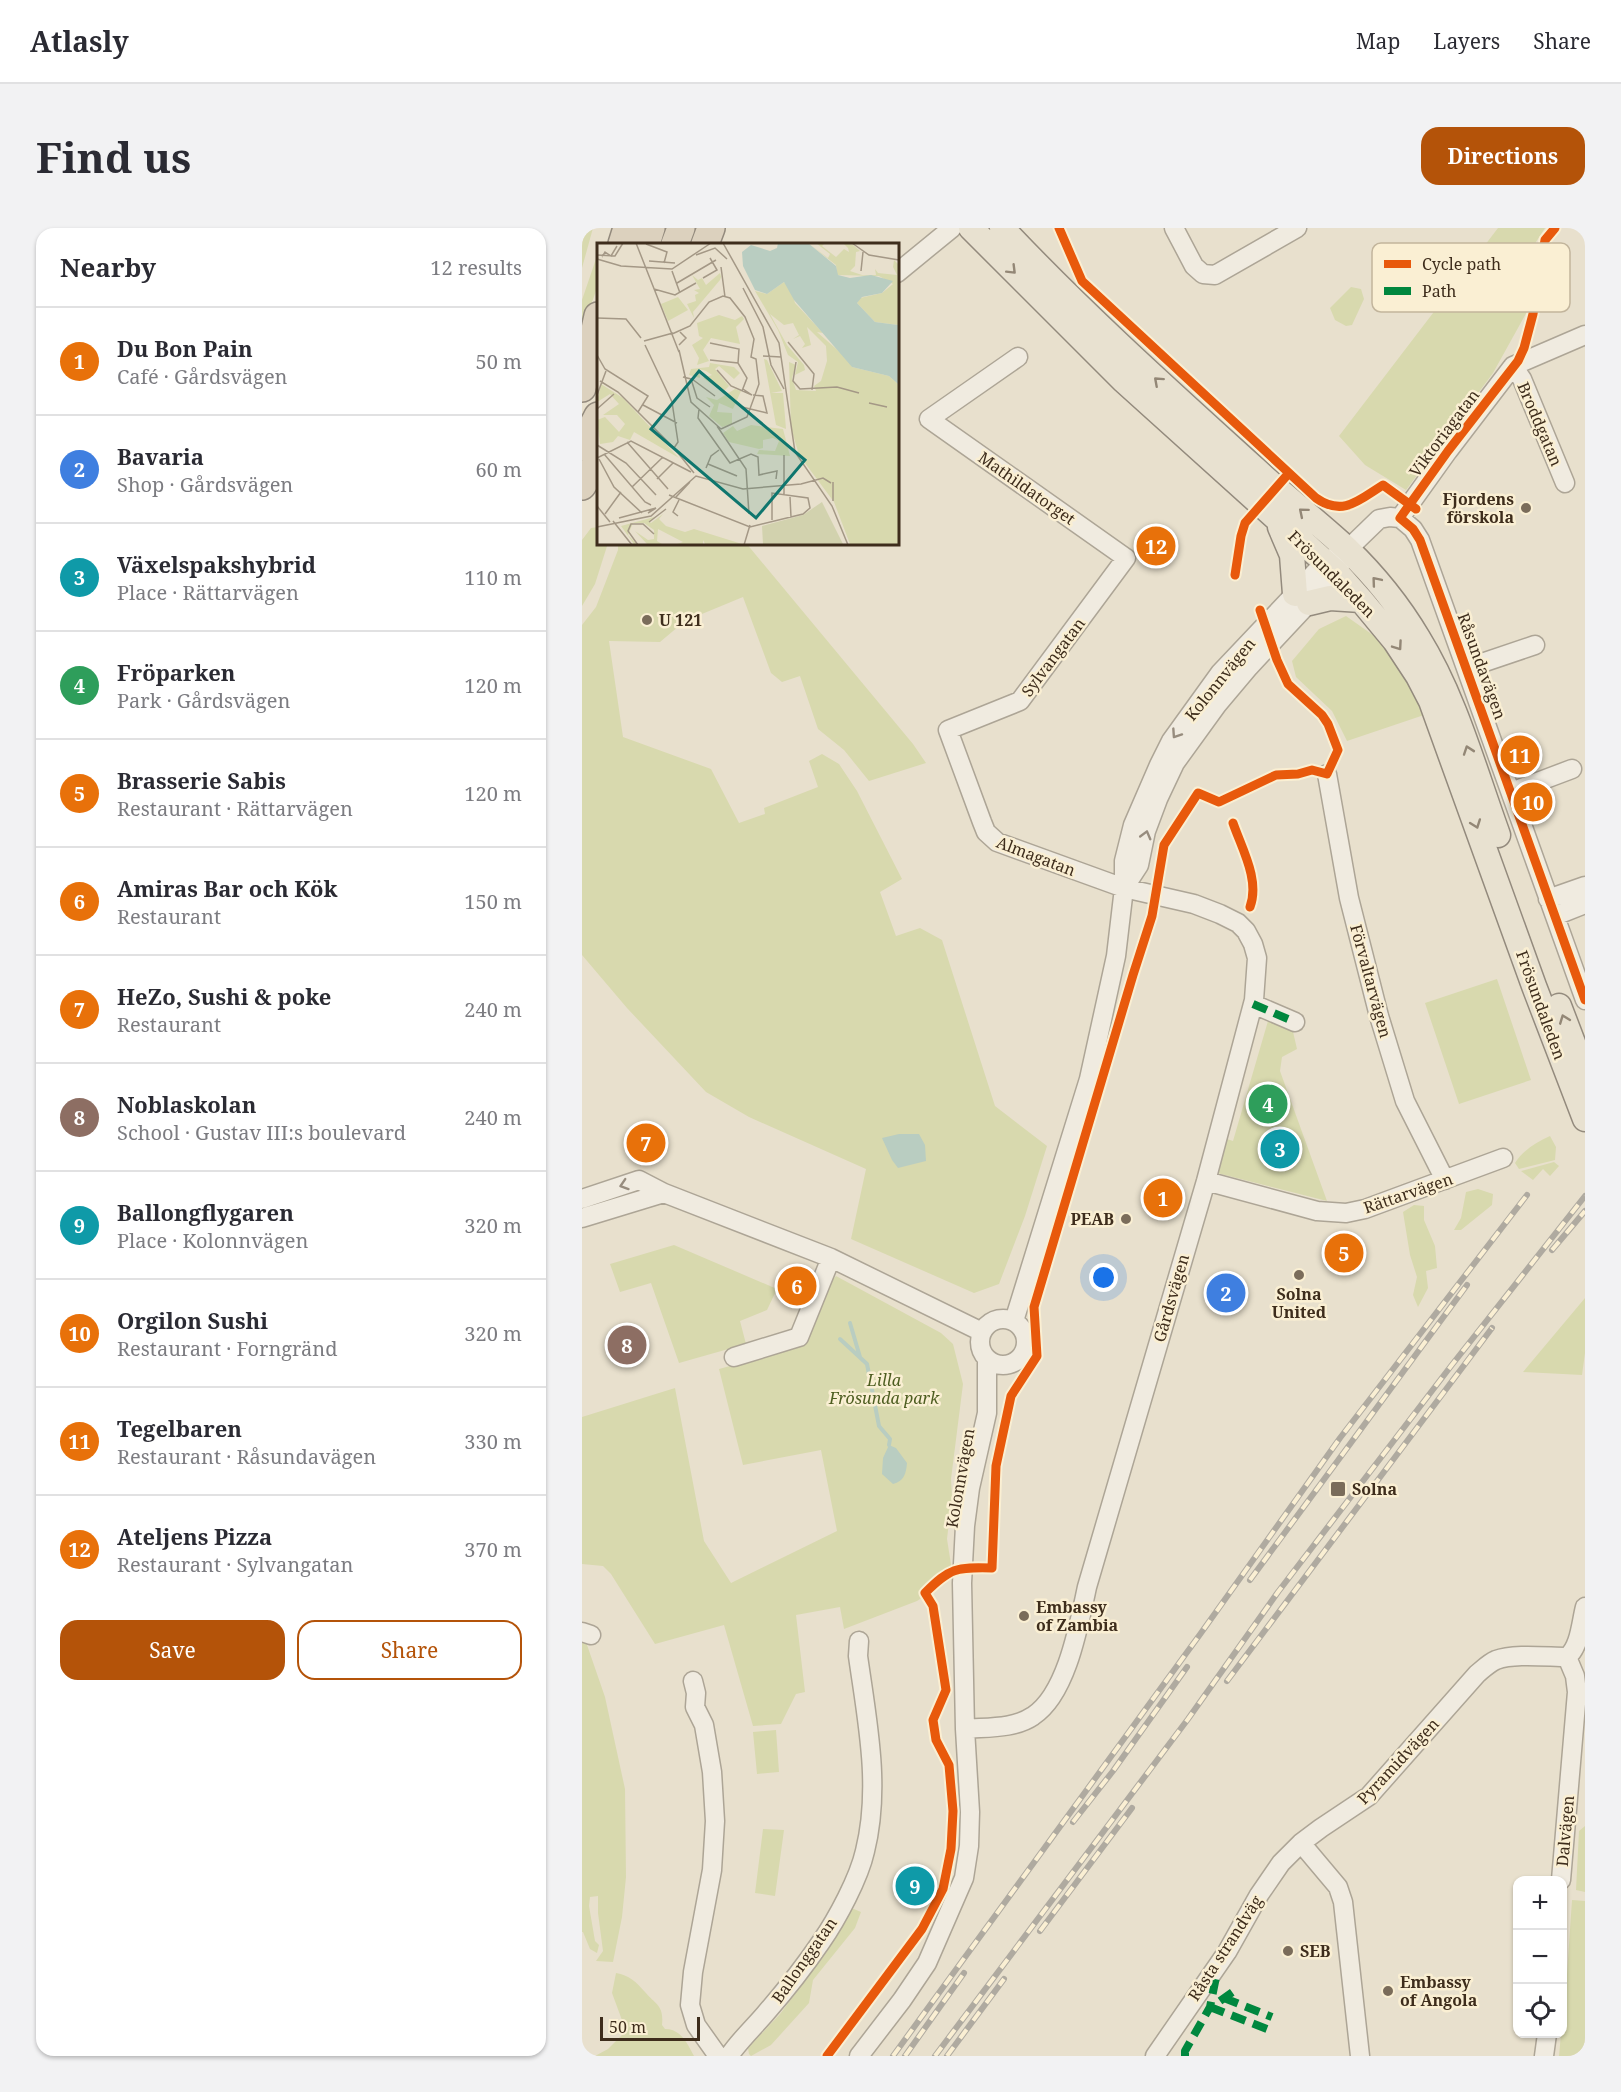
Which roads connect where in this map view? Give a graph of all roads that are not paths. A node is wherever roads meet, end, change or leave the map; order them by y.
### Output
1 (627, 228) edge
2 (651, 228) edge
3 (681, 228) edge
4 (711, 228) edge
5 (952, 228) edge
6 (971, 228) edge
7 (1002, 228) edge
8 (1174, 228) edge
9 (1298, 228) edge
10 (622, 243) edge
11 (646, 243) edge
12 (675, 243) edge
13 (705, 243) edge
14 (898, 272) edge
15 (597, 320) edge
16 (1585, 335) edge
17 (1018, 357) dead end
18 (597, 362) edge
19 (1513, 366) junction
20 (582, 388) edge
21 (582, 394) edge
22 (597, 418) edge
23 (582, 447) edge
24 (597, 462) edge
25 (1565, 483) dead end
26 (582, 486) edge
27 (1275, 517) junction
28 (1400, 518) junction
29 (1348, 549) junction
30 (1126, 558) joint
31 (1330, 568) junction
32 (1302, 598) junction
33 (1361, 600) junction
34 (1535, 645) dead end
35 (1467, 668) junction
36 (948, 730) joint
37 (1572, 769) dead end
38 (1327, 774) dead end
39 (1511, 792) junction
40 (1585, 886) edge
41 (1124, 888) junction
42 (1585, 904) edge
43 (1551, 907) junction
44 (1585, 1000) edge
45 (1253, 1004) junction
46 (1295, 1022) dead end
47 (1584, 1061) edge
48 (1583, 1115) edge
49 (1503, 1158) dead end
50 (1445, 1180) junction
51 (1206, 1181) junction
52 (664, 1192) junction
53 (582, 1199) edge
54 (582, 1218) edge
55 (831, 1258) junction
56 (1014, 1322) junction
57 (982, 1332) junction
58 (734, 1357) dead end
59 (987, 1360) junction
60 (1010, 1365) junction
61 (987, 1413) junction
62 (1585, 1607) edge
63 (859, 1641) dead end
64 (1567, 1657) junction
65 (693, 1681) dead end
66 (965, 1729) junction
67 (1301, 1843) junction
68 (1561, 1876) edge
69 (1546, 2038) edge
70 (718, 2056) edge
71 (729, 2056) edge
72 (859, 2056) edge
73 (1155, 2056) edge
74 (1360, 2056) edge
75 (1544, 2056) edge

1 - 10 highway
2 - 11 highway
3 - 12 highway
4 - 13 highway
5 - 14 street
6 -> 27 main road, Frösundaleden
29 -> 7 main road, Frösundaleden
8 - 9 street
15 - 20 highway
16 - 19 street, Viktoriagatan
17 - 30 street, Mathildatorget
18 - 21 highway
19 - 25 street, Broddgatan
19 - 28 street, Viktoriagatan
22 - 23 highway
24 - 26 highway
27 - 31 main road, Frösundaleden
27 - 32 main road
28 - 29 street
28 - 35 street, Råsundavägen
29 - 31 street, Kolonnvägen
47 -> 29 main road, Frösundaleden
30 - 36 street, Sylvangatan
31 - 32 street, Kolonnvägen
31 - 33 main road, Frösundaleden
32 - 33 main road
32 - 41 street, Kolonnvägen
33 -> 48 main road, Frösundaleden
34 - 35 street
35 - 39 street, Råsundavägen
36 - 41 street, Almagatan
37 - 39 street
38 - 50 street, Förvaltarvägen
39 - 43 street, Råsundavägen
40 - 43 street
41 - 45 street, Gårdsvägen
41 - 56 street, Kolonnvägen
42 - 43 street
43 - 44 street, Råsundavägen
45 - 46 street
45 - 51 street, Gårdsvägen
49 - 50 street, Rättarvägen
50 - 51 street, Rättarvägen
51 - 66 street, Gårdsvägen
52 -> 53 street
52 - 54 street
52 - 55 street
55 - 57 street
55 - 58 street
56 - 57 street
56 - 60 street
57 - 59 street
59 - 60 street
59 - 61 street, Kolonnvägen
60 - 61 street, Kolonnvägen
61 - 66 street, Kolonnvägen
62 - 64 street
63 - 71 street, Ballonggatan
64 - 67 street, Pyramidvägen
64 - 68 street, Dalvägen
65 - 70 street
66 - 72 street, Kolonnvägen
67 - 73 street, Råsta strandväg
67 - 74 street
69 - 75 street

